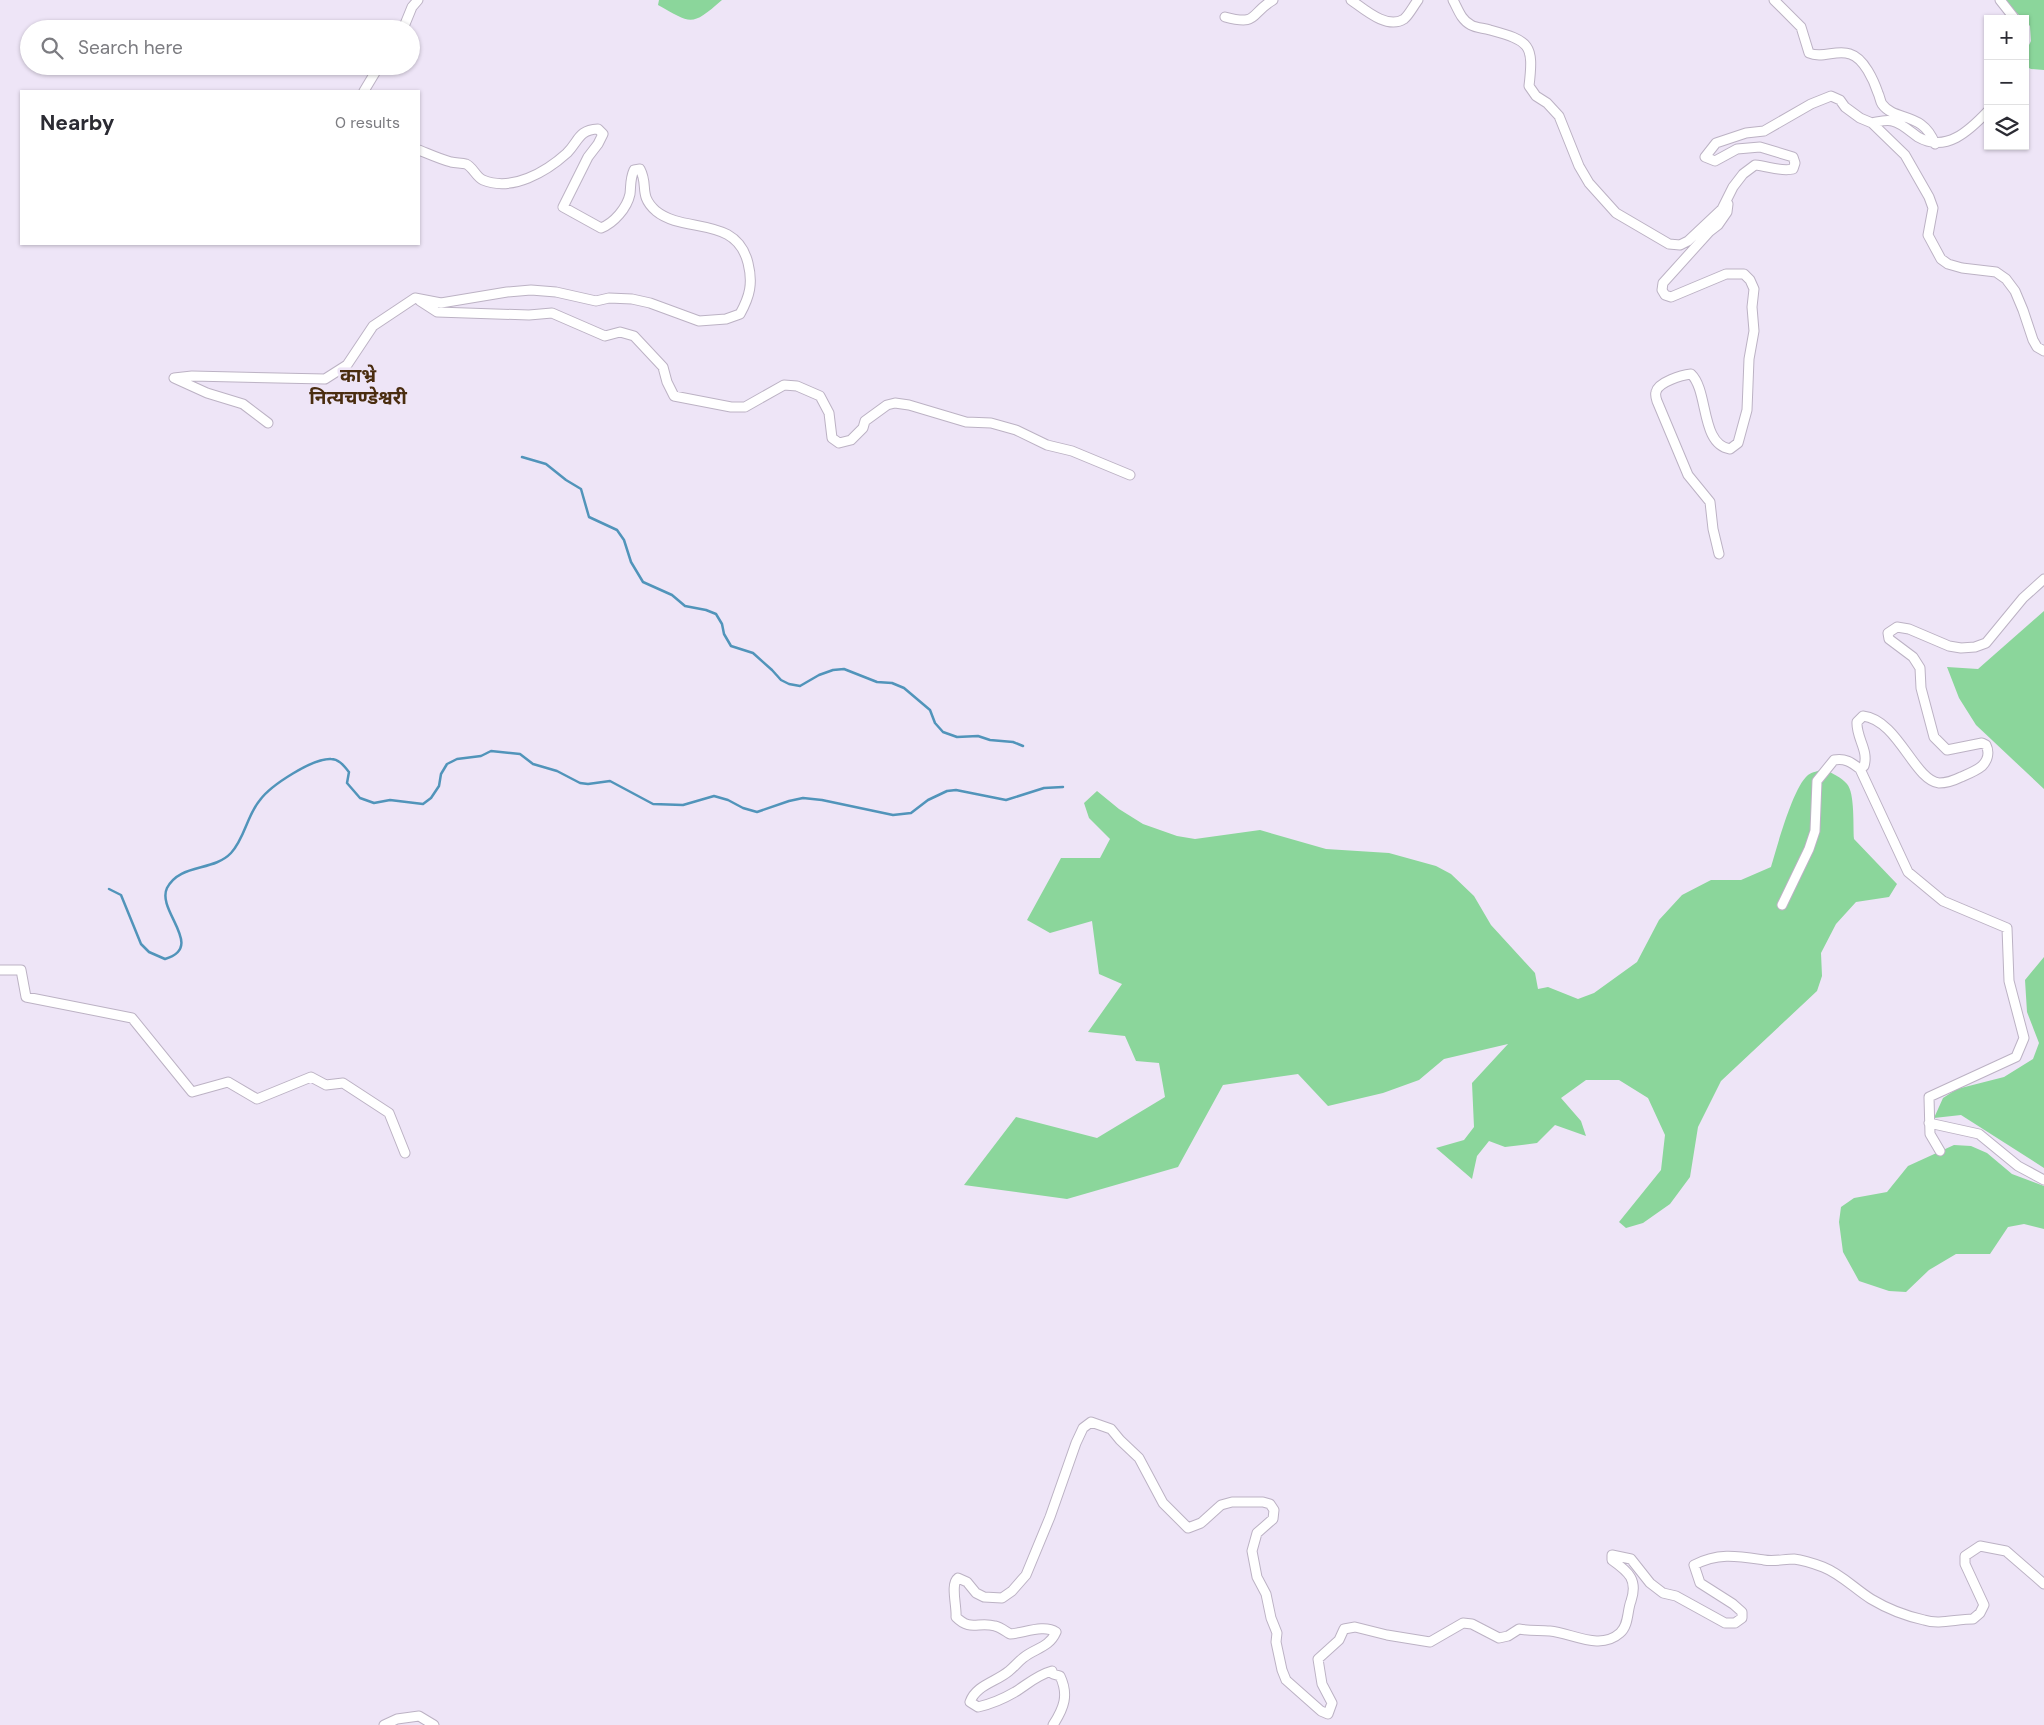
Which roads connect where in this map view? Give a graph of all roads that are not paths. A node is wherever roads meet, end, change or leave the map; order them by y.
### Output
1 (418, 0) edge
2 (1273, 0) edge
3 (1351, 0) edge
4 (1418, 0) edge
5 (1453, 0) edge
6 (1774, 0) edge
7 (2000, 0) edge
8 (2012, 15) edge
9 (1226, 17) dead end
10 (407, 20) edge
11 (374, 75) edge
12 (365, 90) edge
13 (1984, 115) edge
14 (1872, 123) junction
15 (1935, 144) junction
16 (420, 150) edge
17 (1729, 199) junction
18 (415, 298) junction
19 (2044, 351) edge
20 (268, 423) dead end
21 (1130, 475) dead end
22 (1719, 554) dead end
23 (2044, 579) edge
24 (1860, 769) junction
25 (1782, 905) dead end
26 (0, 970) edge
27 (1929, 1124) junction
28 (1940, 1151) dead end
29 (405, 1153) dead end
30 (2044, 1180) edge
31 (2044, 1584) edge
32 (384, 1725) edge
33 (434, 1725) edge
34 (1053, 1725) edge

1 - 10 street
2 - 9 street
3 - 4 street
5 - 17 street
6 - 15 street
7 - 8 street
11 - 12 street
13 - 15 street
14 - 15 street
14 - 17 street
14 - 19 street
16 - 18 street
17 - 22 street
18 - 20 street
18 - 21 street
23 - 24 street
24 - 25 street
24 - 27 street
26 - 29 street
27 - 28 street
27 - 30 street
31 - 34 street
32 - 33 street

